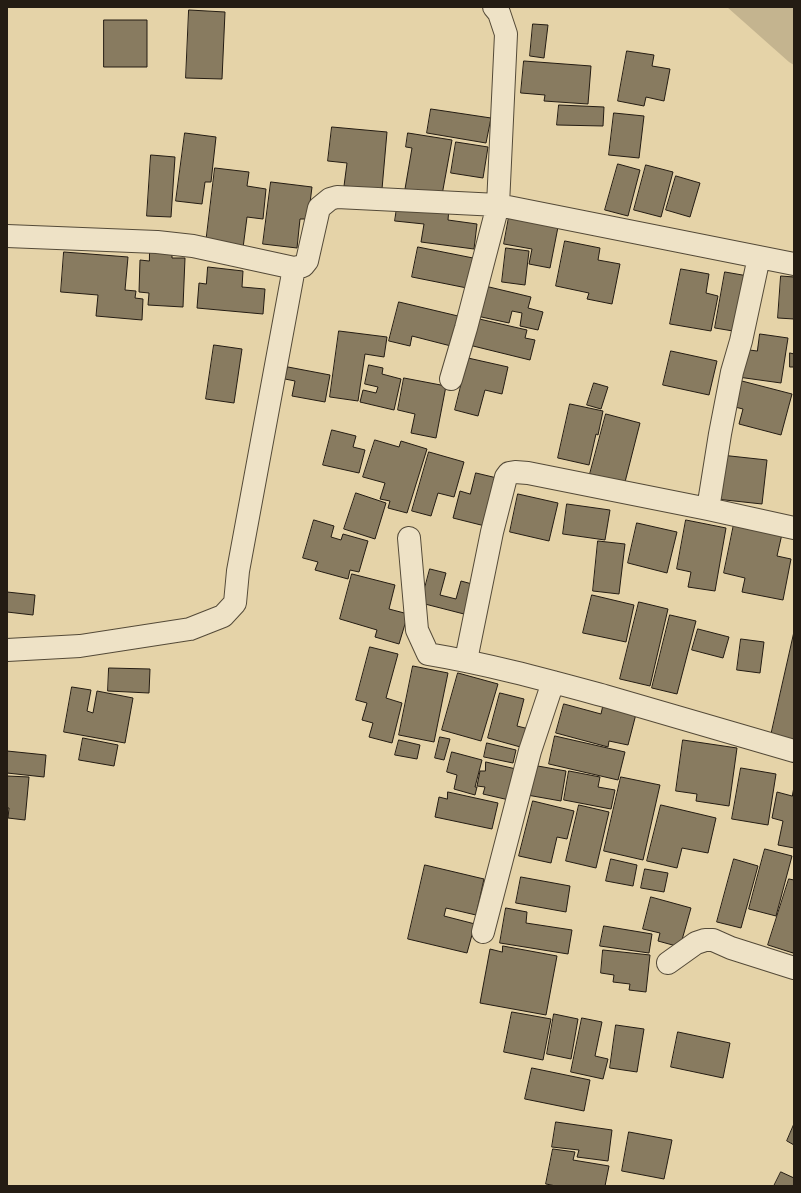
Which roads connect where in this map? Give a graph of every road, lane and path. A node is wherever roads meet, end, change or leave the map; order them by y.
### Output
1 (494, 7) edge
2 (498, 206) junction
3 (7, 236) edge
4 (759, 257) junction
5 (794, 264) edge
6 (294, 268) junction
7 (451, 379) dead end
8 (708, 509) junction
9 (794, 528) edge
10 (409, 538) dead end
11 (7, 650) edge
12 (466, 660) junction
13 (553, 682) junction
14 (794, 752) edge
15 (483, 932) dead end
16 (668, 964) dead end
17 (794, 968) edge

1 - 2 street
2 - 4 street
2 - 6 street
2 - 7 street
3 - 6 street
4 - 5 street
4 - 8 street
6 - 11 street
8 - 9 street
8 - 12 street
10 - 12 street
12 - 13 street
13 - 14 street
13 - 15 street
16 - 17 street

